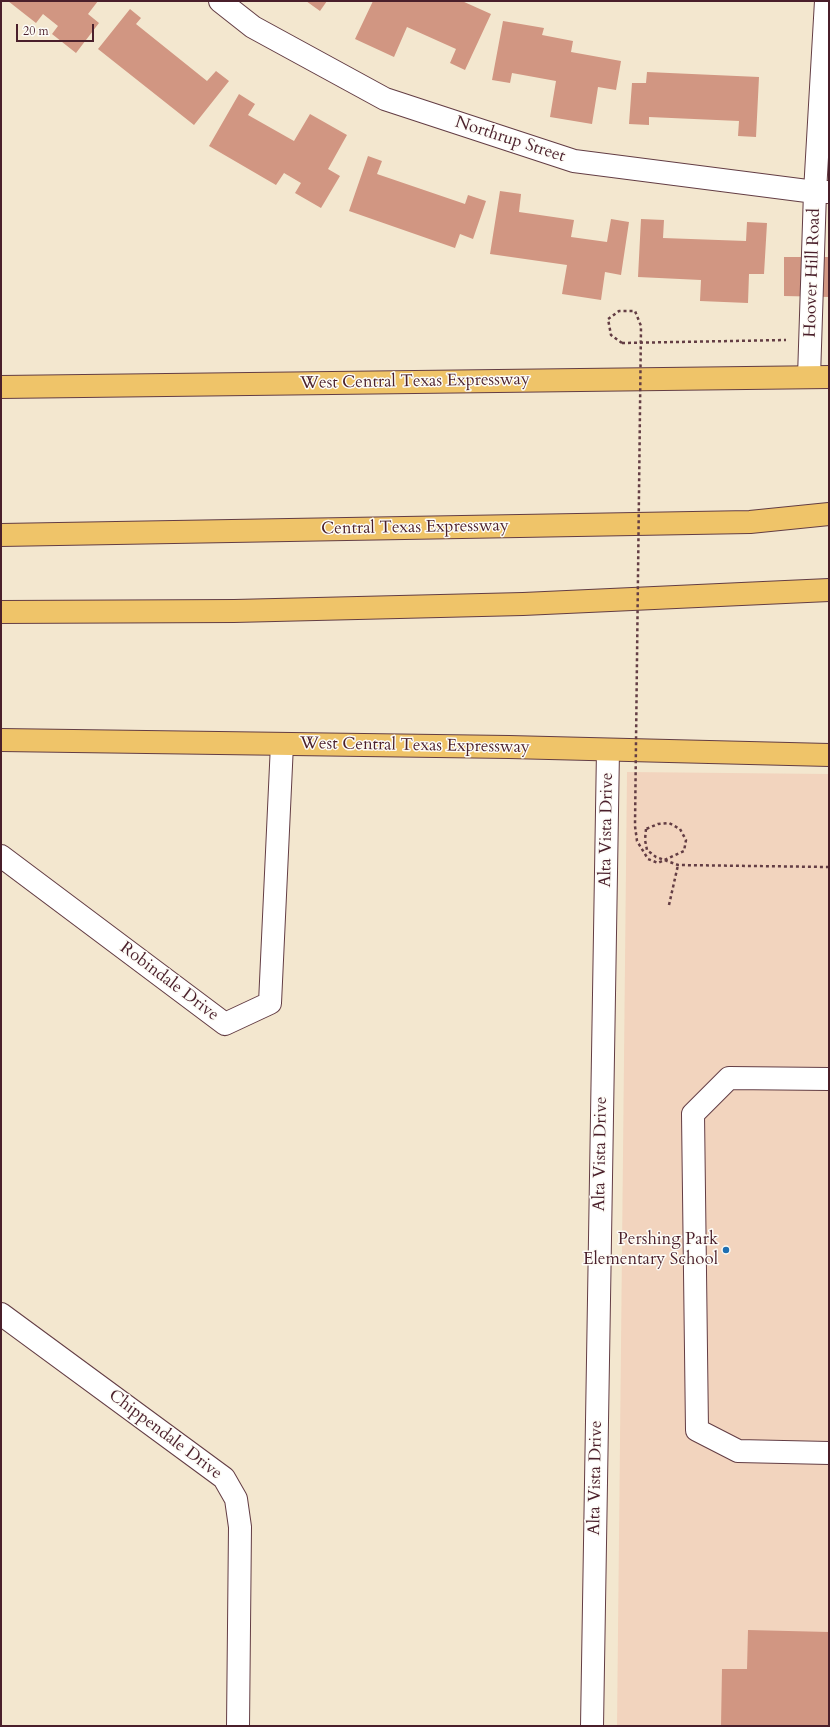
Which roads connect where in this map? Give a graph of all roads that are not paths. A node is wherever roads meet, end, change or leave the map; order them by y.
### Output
1 (220, 1) edge
2 (826, 1) edge
3 (822, 192) edge
4 (819, 377) edge
5 (1, 387) edge
6 (829, 514) edge
7 (1, 535) edge
8 (829, 590) edge
9 (1, 612) edge
10 (1, 740) edge
11 (282, 744) junction
12 (608, 750) junction
13 (829, 755) edge
14 (1, 856) edge
15 (829, 1079) edge
16 (1, 1314) edge
17 (829, 1453) edge
18 (238, 1726) edge
19 (592, 1726) edge

1 - 3 street, Northrup Street
2 - 3 street, Hoover Hill Road
3 - 4 street, Hoover Hill Road
4 - 5 main road, West Central Texas Expressway
6 - 7 main road, Central Texas Expressway
8 - 9 main road
10 - 11 main road, West Central Texas Expressway
11 - 12 main road, West Central Texas Expressway
11 - 14 street, Robindale Drive
12 - 13 main road, West Central Texas Expressway
12 - 19 street, Alta Vista Drive
15 - 17 street
16 - 18 street, Chippendale Drive

